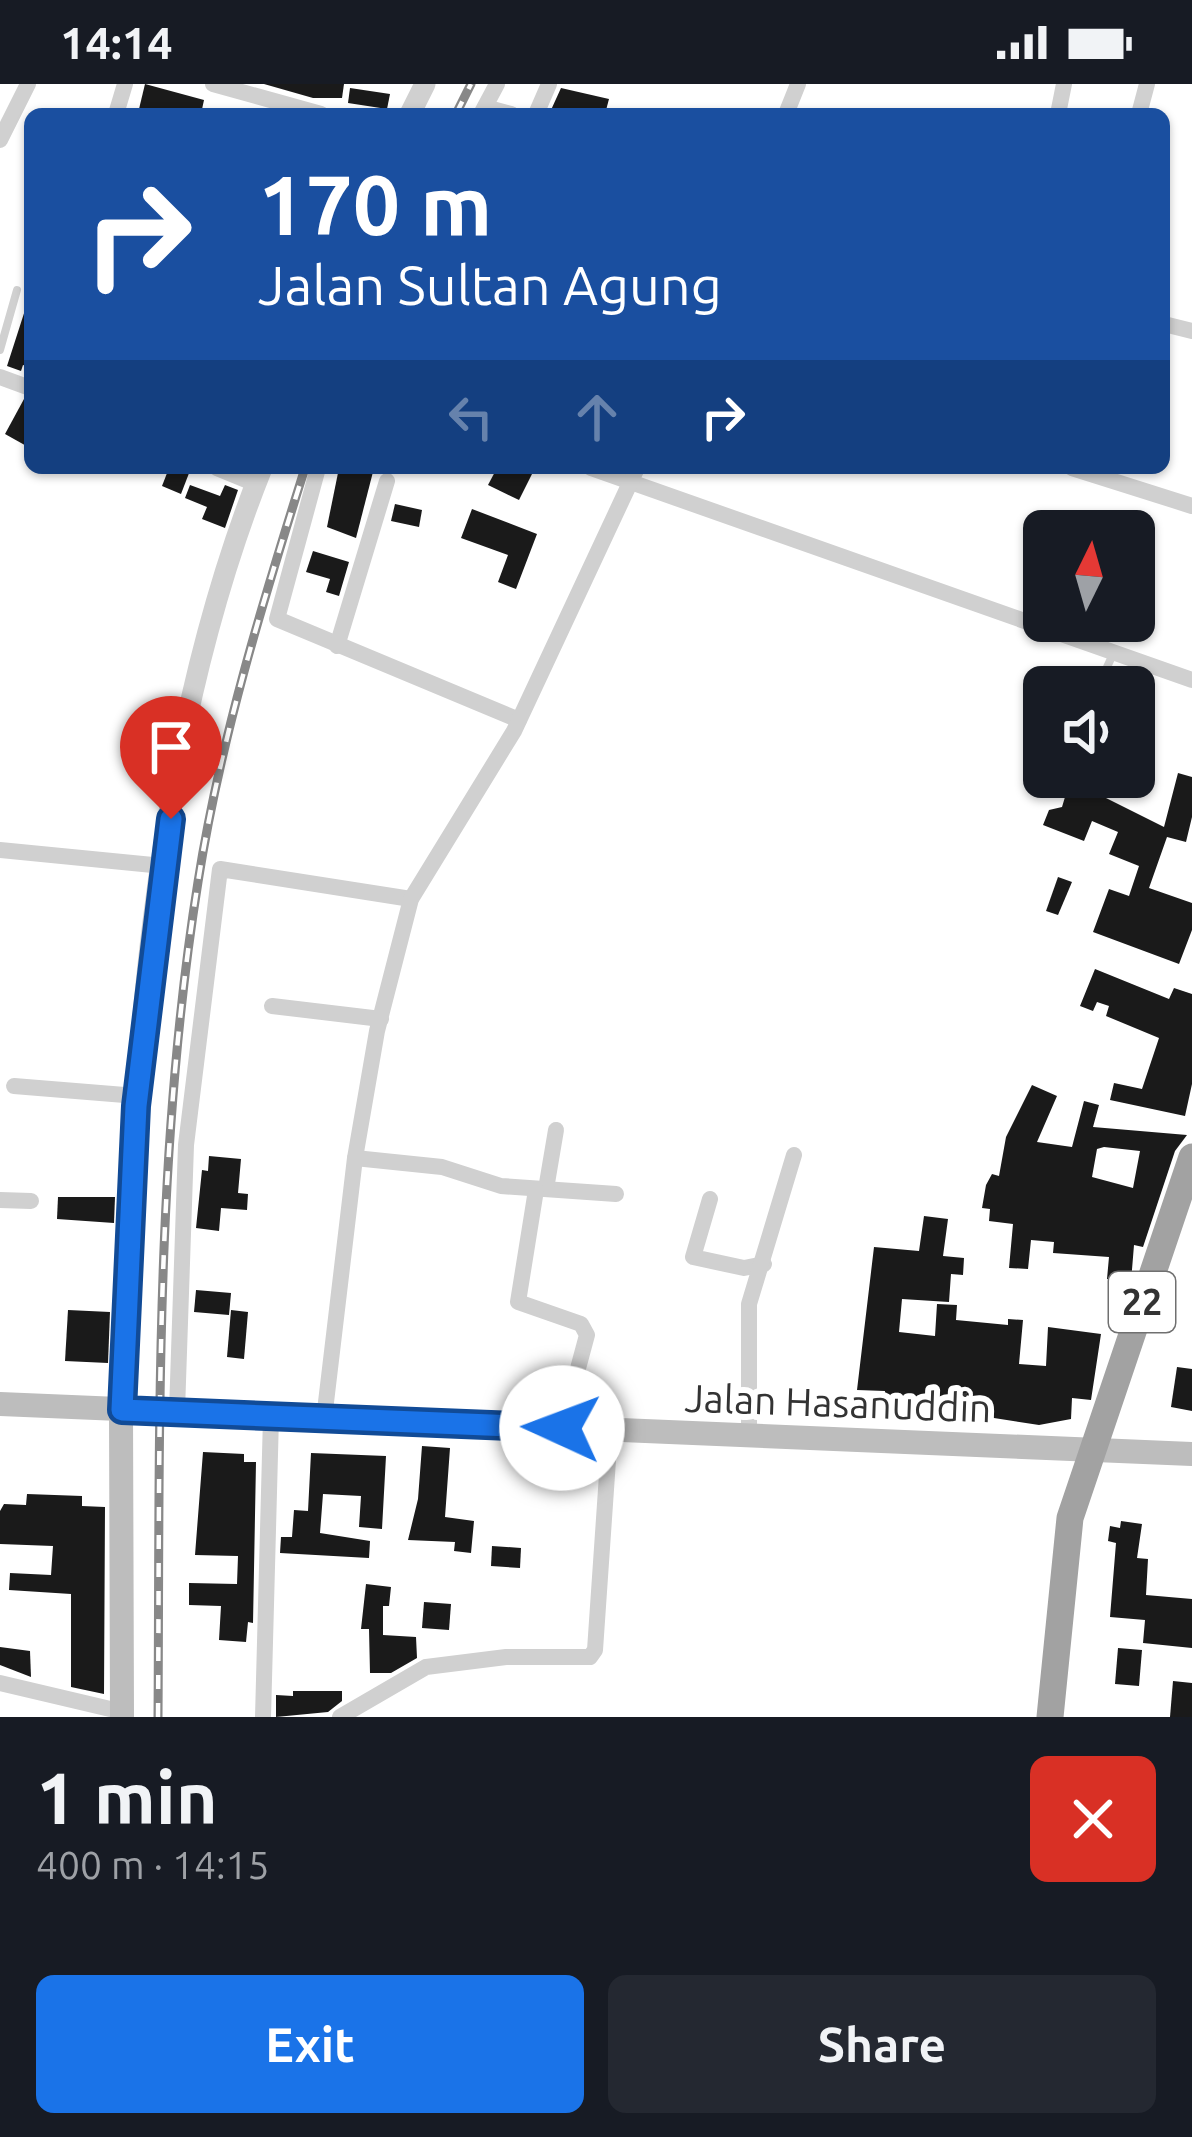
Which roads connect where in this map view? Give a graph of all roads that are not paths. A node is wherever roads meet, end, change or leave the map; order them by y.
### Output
1 (28, 84) edge
2 (213, 84) edge
3 (294, 108) edge
4 (0, 140) edge
5 (17, 290) dead end
6 (0, 350) edge
7 (316, 474) edge
8 (1091, 474) edge
9 (259, 476) edge
10 (633, 476) edge
11 (387, 482) dead end
12 (1192, 506) edge
13 (337, 646) junction
14 (1113, 652) junction
15 (1107, 666) edge
16 (1192, 680) edge
17 (512, 732) junction
18 (0, 850) edge
19 (163, 866) junction
20 (411, 899) junction
21 (272, 1006) dead end
22 (381, 1019) junction
23 (14, 1086) dead end
24 (137, 1096) junction
25 (556, 1130) dead end
26 (794, 1155) dead end
27 (1192, 1157) edge
28 (356, 1158) junction
29 (541, 1190) junction
30 (616, 1194) dead end
31 (710, 1199) dead end
32 (0, 1200) edge
33 (31, 1201) dead end
34 (764, 1264) junction
35 (0, 1405) edge
36 (122, 1410) junction
37 (177, 1411) junction
38 (271, 1417) junction
39 (324, 1419) junction
40 (562, 1428) junction
41 (610, 1430) junction
42 (748, 1436) junction
43 (1093, 1448) junction
44 (1192, 1454) edge
45 (0, 1683) edge
46 (123, 1715) edge
47 (263, 1717) edge
48 (340, 1717) edge
49 (1050, 1717) edge

1 - 4 street
2 - 3 street
5 - 6 lane
7 - 13 street
8 - 12 street
9 - 19 street
10 - 14 street
10 - 17 street
11 - 13 street
13 - 17 street
14 - 15 lane
14 - 16 street
17 - 20 street
18 - 19 street
19 - 24 street
20 - 22 street
20 - 37 street
21 - 22 street
22 - 28 street
23 - 24 street
24 - 36 street
25 - 29 street
26 - 34 street
27 - 43 highway, 22
28 - 29 street
28 - 39 street
29 - 30 street
29 - 40 street
31 - 34 street
32 - 33 street
34 - 42 street
35 - 36 main road, Jalan Hasanuddin
36 - 37 main road, Jalan Hasanuddin
36 - 46 main road
37 - 38 main road, Jalan Hasanuddin
38 - 39 main road, Jalan Hasanuddin
38 - 47 street
39 - 40 main road, Jalan Hasanuddin
40 - 41 main road, Jalan Hasanuddin
41 - 42 main road, Jalan Hasanuddin
41 - 48 street
42 - 43 main road, Jalan Hasanuddin
43 - 44 main road, Jalan Hasanuddin
43 - 49 highway, 22
45 - 46 street

